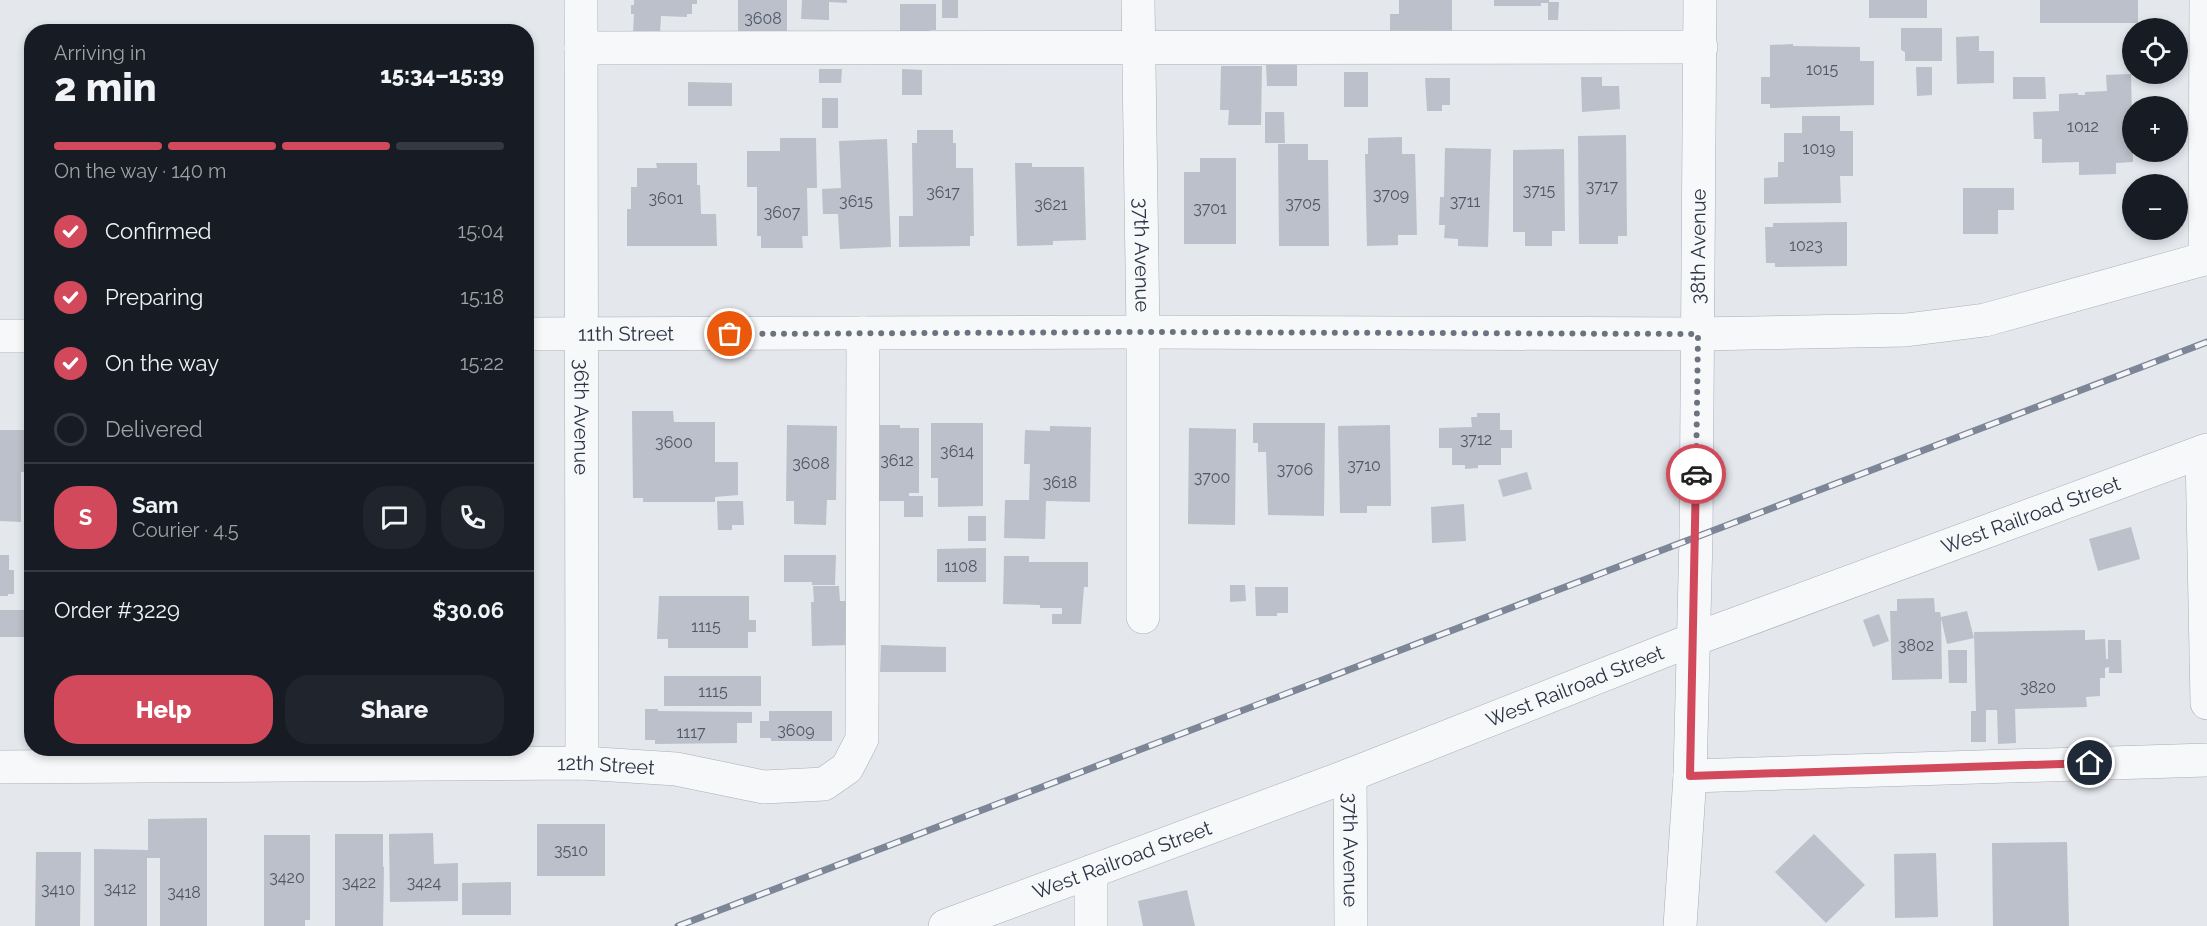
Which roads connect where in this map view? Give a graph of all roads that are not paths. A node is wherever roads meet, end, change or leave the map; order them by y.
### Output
1 (581, 0) edge
2 (1138, 0) edge
3 (1700, 0) edge
4 (2206, 0) edge
5 (1138, 47) junction
6 (1701, 47) junction
7 (581, 48) junction
8 (2206, 258) edge
9 (1143, 332) junction
10 (863, 333) junction
11 (534, 334) edge
12 (582, 334) junction
13 (1698, 334) junction
14 (0, 336) edge
15 (24, 336) edge
16 (2204, 451) edge
17 (1143, 616) dead end
18 (1692, 640) junction
19 (2207, 703) edge
20 (2207, 759) edge
21 (582, 763) junction
22 (0, 767) edge
23 (1350, 775) junction
24 (1690, 776) junction
25 (1091, 872) junction
26 (945, 926) edge
27 (1091, 926) edge
28 (1351, 926) edge
29 (1680, 926) edge

1 - 7 street, 36th Avenue
2 - 5 street, 37th Avenue
3 - 6 street, 38th Avenue
4 - 8 street
5 - 6 street
5 - 7 street
5 - 9 street, 37th Avenue
6 - 13 street, 38th Avenue
7 - 12 street, 36th Avenue
8 - 13 street
9 - 10 street, 11th Street
9 - 13 street, 11th Street
9 - 17 street, 37th Avenue
10 - 12 street, 11th Street
10 - 21 street, 12th Street
11 - 12 street, 11th Street
12 - 21 street, 36th Avenue
13 - 18 street, 38th Avenue
14 - 15 street
16 - 18 street, West Railroad Street
16 - 19 street
18 - 23 street, West Railroad Street
18 - 24 street, 38th Avenue
20 - 24 street
21 - 22 street, 12th Street
23 - 25 street, West Railroad Street
23 - 28 street, 37th Avenue
24 - 29 street, 38th Avenue
25 - 26 street, West Railroad Street
25 - 27 street

